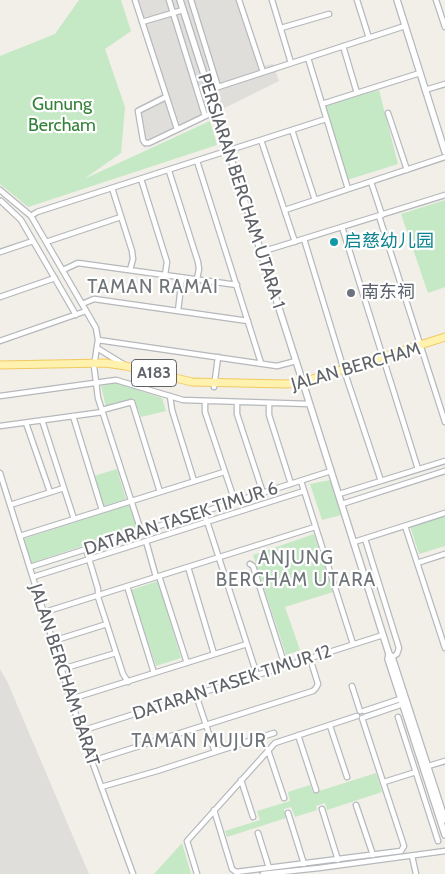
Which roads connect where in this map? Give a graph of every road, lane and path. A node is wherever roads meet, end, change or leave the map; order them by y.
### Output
1 (135, 0) edge
2 (169, 0) edge
3 (180, 0) edge
4 (191, 0) edge
5 (239, 0) edge
6 (272, 0) edge
7 (357, 0) edge
8 (398, 0) edge
9 (436, 0) edge
10 (183, 10) junction
11 (173, 13) junction
12 (329, 14) dead end
13 (142, 22) junction
14 (405, 26) junction
15 (445, 27) edge
16 (280, 28) junction
17 (369, 38) junction
18 (343, 46) junction
19 (308, 58) junction
20 (292, 63) junction
21 (263, 72) junction
22 (420, 73) junction
23 (445, 84) edge
24 (218, 86) junction
25 (209, 90) junction
26 (425, 90) junction
27 (357, 93) junction
28 (166, 97) junction
29 (322, 104) junction
30 (216, 111) junction
31 (388, 113) dead end
32 (205, 116) junction
33 (326, 119) junction
34 (177, 129) junction
35 (292, 130) junction
36 (442, 135) edge
37 (261, 140) junction
38 (229, 151) junction
39 (445, 152) edge
40 (445, 157) edge
41 (197, 161) junction
42 (407, 170) junction
43 (169, 171) junction
44 (140, 179) junction
45 (371, 182) junction
46 (112, 188) junction
47 (348, 189) junction
48 (0, 190) edge
49 (7, 195) junction
50 (445, 195) edge
51 (315, 200) junction
52 (1, 202) edge
53 (285, 210) junction
54 (380, 215) junction
55 (31, 216) junction
56 (121, 217) junction
57 (342, 227) junction
58 (304, 239) junction
59 (33, 241) junction
60 (46, 242) junction
61 (295, 242) junction
62 (0, 252) edge
63 (261, 252) junction
64 (63, 270) junction
65 (130, 270) junction
66 (165, 275) junction
67 (55, 278) junction
68 (182, 278) junction
69 (197, 279) junction
70 (236, 285) junction
71 (0, 297) edge
72 (82, 304) junction
73 (86, 311) junction
74 (178, 311) junction
75 (76, 315) junction
76 (248, 321) junction
77 (445, 339) edge
78 (98, 340) junction
79 (0, 341) edge
80 (420, 347) junction
81 (97, 348) junction
82 (218, 357) junction
83 (383, 359) junction
84 (296, 361) junction
85 (260, 363) junction
86 (0, 365) edge
87 (93, 365) junction
88 (126, 366) junction
89 (344, 371) junction
90 (96, 382) junction
91 (304, 384) junction
92 (214, 385) junction
93 (0, 396) edge
94 (170, 396) junction
95 (205, 401) junction
96 (237, 403) junction
97 (269, 403) junction
98 (310, 404) junction
99 (102, 411) junction
100 (73, 416) junction
101 (42, 420) junction
102 (445, 422) edge
103 (26, 423) junction
104 (0, 426) edge
105 (445, 461) edge
106 (418, 469) junction
107 (445, 470) edge
108 (331, 471) junction
109 (224, 472) junction
110 (0, 474) edge
111 (194, 481) junction
112 (301, 481) junction
113 (381, 481) junction
114 (291, 484) junction
115 (64, 488) junction
116 (304, 491) junction
117 (50, 492) junction
118 (160, 492) junction
119 (262, 493) junction
120 (339, 494) junction
121 (131, 501) junction
122 (235, 502) junction
123 (342, 504) junction
124 (10, 505) junction
125 (102, 510) junction
126 (204, 512) junction
127 (445, 513) edge
128 (74, 519) junction
129 (208, 522) junction
130 (405, 526) junction
131 (315, 527) junction
132 (141, 531) junction
133 (20, 536) junction
134 (365, 538) junction
135 (146, 541) junction
136 (354, 542) junction
137 (86, 549) junction
138 (445, 554) edge
139 (219, 557) junction
140 (89, 559) junction
141 (417, 563) junction
142 (250, 564) dead end
143 (188, 567) junction
144 (30, 568) junction
145 (158, 576) junction
146 (33, 577) junction
147 (127, 586) junction
148 (98, 596) junction
149 (45, 612) junction
150 (107, 624) junction
151 (383, 635) junction
152 (54, 641) junction
153 (247, 644) junction
154 (353, 644) junction
155 (445, 648) edge
156 (116, 653) junction
157 (214, 654) junction
158 (390, 657) junction
159 (310, 658) junction
160 (187, 663) junction
161 (285, 666) junction
162 (62, 669) junction
163 (154, 673) junction
164 (257, 675) junction
165 (128, 682) junction
166 (352, 686) dead end
167 (196, 695) junction
168 (71, 699) junction
169 (404, 701) junction
170 (362, 715) junction
171 (398, 717) dead end
172 (206, 726) junction
173 (330, 726) junction
174 (81, 731) junction
175 (274, 733) dead end
176 (298, 735) junction
177 (268, 750) junction
178 (215, 752) junction
179 (445, 761) edge
180 (92, 762) junction
181 (425, 767) junction
182 (416, 772) junction
183 (347, 777) dead end
184 (241, 780) junction
185 (384, 782) junction
186 (101, 787) junction
187 (316, 790) dead end
188 (284, 798) dead end
189 (356, 806) dead end
190 (322, 809) dead end
191 (214, 810) junction
192 (288, 813) dead end
193 (253, 818) dead end
194 (445, 820) edge
195 (258, 834) dead end
196 (445, 835) edge
197 (438, 841) dead end
198 (445, 851) edge
199 (372, 855) junction
200 (412, 856) junction
201 (338, 860) junction
202 (304, 864) junction
203 (269, 868) junction
204 (133, 874) edge
205 (197, 874) edge
206 (265, 874) edge
207 (416, 874) edge

1 - 13 street
2 - 11 street
3 - 10 street, PERSIARAN BERCHAM UTARA 1
4 - 24 street
5 - 21 street
6 - 16 street
7 - 17 street
8 - 14 street
9 - 15 street
10 - 11 street
10 - 25 street, PERSIARAN BERCHAM UTARA 1
11 - 13 street
11 - 32 street
12 - 16 street
13 - 28 street
14 - 17 street
14 - 22 street
16 - 20 street
17 - 18 street
18 - 19 street
18 - 27 street
19 - 20 street
19 - 29 street
20 - 21 street
21 - 24 street
22 - 26 street
22 - 27 street
23 - 26 street
24 - 25 street
25 - 30 street, PERSIARAN BERCHAM UTARA 1
26 - 36 street
27 - 29 street
28 - 34 street
28 - 34 street
29 - 33 street
30 - 32 street
30 - 38 street, PERSIARAN BERCHAM UTARA 1
31 - 42 street
32 - 34 street
33 - 35 street
33 - 47 street
35 - 37 street
35 - 51 street
36 - 39 street
37 - 38 street
37 - 53 street
38 - 41 street
38 - 63 street, PERSIARAN BERCHAM UTARA 1
40 - 42 street
41 - 43 street
41 - 70 street
42 - 45 street
43 - 44 street
43 - 69 street
44 - 46 street
44 - 66 street
45 - 47 street
45 - 54 street
46 - 55 street
46 - 56 street
47 - 51 street
48 - 49 street
49 - 52 street
49 - 55 street
50 - 54 street
51 - 53 street
52 - 59 street
53 - 61 street
54 - 57 street
54 - 80 street
55 - 60 street
56 - 60 street
56 - 65 street
57 - 58 street
57 - 83 street
58 - 61 street
58 - 89 street
59 - 62 street
59 - 67 street
60 - 64 street
61 - 63 street
63 - 84 street, PERSIARAN BERCHAM UTARA 1
64 - 65 street
64 - 72 street
65 - 66 street
66 - 68 street
67 - 71 street
67 - 75 street
68 - 69 street
68 - 74 street
69 - 70 street
70 - 76 street
72 - 73 street
72 - 74 street
73 - 75 street
73 - 78 street
74 - 76 street
75 - 79 street
76 - 85 street
77 - 80 main road, JALAN BERCHAM / A183
78 - 81 street
78 - 82 street
80 - 83 main road, JALAN BERCHAM / A183
80 - 102 street
81 - 87 street
81 - 88 street
82 - 85 street
82 - 92 street
83 - 89 main road, JALAN BERCHAM / A183
83 - 106 street
84 - 85 street
84 - 91 street, PERSIARAN BERCHAM UTARA 1
86 - 87 main road, JALAN BERCHAM / A183
87 - 88 main road, JALAN BERCHAM / A183
87 - 90 street
87 - 92 main road, JALAN BERCHAM / A183
88 - 92 main road, JALAN BERCHAM / A183
89 - 91 main road, JALAN BERCHAM / A183
89 - 113 street
90 - 93 street
90 - 94 street
90 - 99 street
91 - 92 main road, JALAN BERCHAM / A183
91 - 98 street, PERSIARAN BERCHAM UTARA 1
94 - 95 street
94 - 111 street
95 - 96 street
95 - 109 street
96 - 97 street
96 - 119 street
97 - 98 street
97 - 114 street
98 - 108 street, PERSIARAN BERCHAM UTARA 1
99 - 100 street
99 - 118 street
99 - 121 street
100 - 101 street
100 - 125 street
101 - 103 street
101 - 115 street
103 - 104 street
103 - 117 street
105 - 106 street
106 - 113 street
107 - 123 street
108 - 112 street, DATARAN TASEK TIMUR 6
108 - 120 street, PERSIARAN BERCHAM UTARA 1
109 - 111 street
109 - 122 street
110 - 124 street, JALAN BERCHAM BARAT
111 - 118 street
112 - 114 street, DATARAN TASEK TIMUR 6
112 - 116 street
113 - 120 street
114 - 119 street, DATARAN TASEK TIMUR 6
115 - 117 street
115 - 128 street
116 - 129 street, DATARAN TASEK TIMUR 6
116 - 131 street
117 - 124 street
118 - 121 street
119 - 122 street, DATARAN TASEK TIMUR 6
120 - 123 street, PERSIARAN BERCHAM UTARA 1
121 - 125 street
121 - 132 street
122 - 126 street, DATARAN TASEK TIMUR 6
123 - 136 street, PERSIARAN BERCHAM UTARA 1
124 - 133 street, JALAN BERCHAM BARAT
125 - 128 street
126 - 129 street
126 - 132 street, DATARAN TASEK TIMUR 6
127 - 130 street
128 - 133 street
129 - 135 street, DATARAN TASEK TIMUR 6
129 - 139 street
130 - 134 street
130 - 141 street
131 - 139 street
131 - 154 street
132 - 137 street, DATARAN TASEK TIMUR 6
133 - 144 street, JALAN BERCHAM BARAT
134 - 136 street
134 - 158 street
135 - 140 street, DATARAN TASEK TIMUR 6
135 - 145 street
136 - 151 street, PERSIARAN BERCHAM UTARA 1
137 - 140 street
137 - 144 street, DATARAN TASEK TIMUR 6
138 - 141 street
139 - 143 street
139 - 153 street
140 - 146 street, DATARAN TASEK TIMUR 6
140 - 148 street
141 - 155 street
142 - 161 street
143 - 145 street
143 - 157 street
144 - 146 street, JALAN BERCHAM BARAT
145 - 147 street
145 - 160 street
146 - 149 street, JALAN BERCHAM BARAT
147 - 148 street
147 - 163 street
148 - 149 street
148 - 150 street
149 - 152 street, JALAN BERCHAM BARAT
150 - 152 street
150 - 156 street
151 - 154 street, DATARAN TASEK TIMUR 12
151 - 158 street, PERSIARAN BERCHAM UTARA 1
152 - 162 street, JALAN BERCHAM BARAT
153 - 157 street
153 - 164 street
154 - 159 street, DATARAN TASEK TIMUR 12
156 - 162 street
156 - 165 street
157 - 160 street
158 - 169 street, PERSIARAN BERCHAM UTARA 1
159 - 161 street, DATARAN TASEK TIMUR 12
159 - 172 street
160 - 163 street
161 - 164 street, DATARAN TASEK TIMUR 12
162 - 168 street, JALAN BERCHAM BARAT
163 - 165 street
164 - 167 street, DATARAN TASEK TIMUR 12
165 - 168 street
166 - 170 street
167 - 172 street
167 - 174 street, DATARAN TASEK TIMUR 12
168 - 174 street, JALAN BERCHAM BARAT
169 - 170 street
169 - 181 street, PERSIARAN BERCHAM UTARA 1
170 - 173 street
170 - 185 street
171 - 182 street
172 - 178 street
172 - 180 street
173 - 176 street
173 - 183 street
174 - 180 street, JALAN BERCHAM BARAT
175 - 178 street
176 - 177 street
176 - 187 street
177 - 184 street
177 - 188 street
178 - 186 street
179 - 181 street
180 - 186 street, JALAN BERCHAM BARAT
181 - 194 street
181 - 196 street
182 - 185 street
182 - 197 street
184 - 191 street
184 - 193 street
185 - 199 street
186 - 204 street, JALAN BERCHAM BARAT
189 - 199 street
190 - 201 street
191 - 203 street
191 - 205 street
192 - 202 street
195 - 203 street
198 - 200 street
199 - 201 street
200 - 206 street
200 - 207 street
201 - 202 street
202 - 203 street

